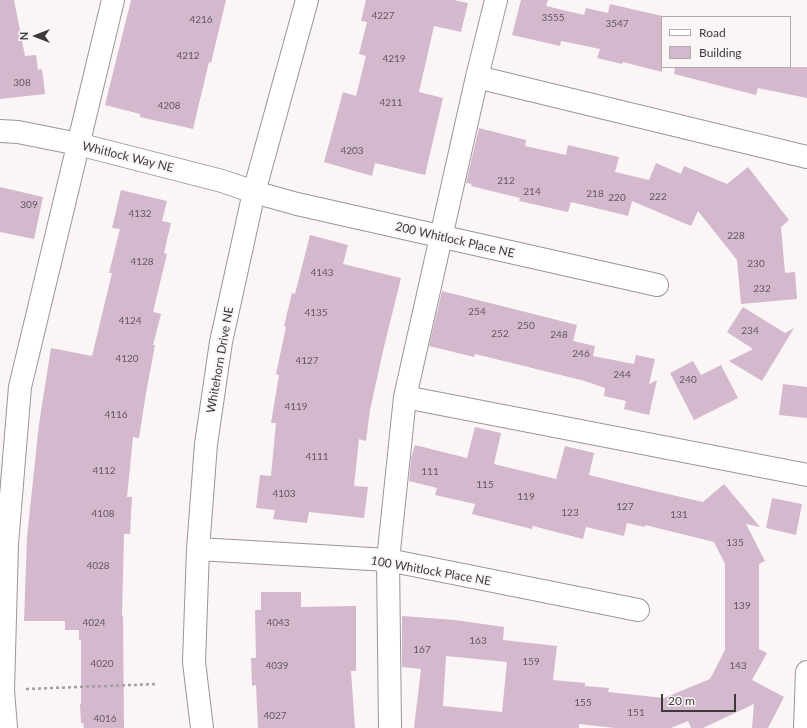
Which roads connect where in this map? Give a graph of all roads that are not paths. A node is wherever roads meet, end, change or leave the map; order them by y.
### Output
1 (113, 0) edge
2 (307, 0) edge
3 (496, 0) edge
4 (477, 77) junction
5 (0, 132) edge
6 (78, 144) junction
7 (807, 157) edge
8 (254, 192) junction
9 (440, 236) junction
10 (657, 285) dead end
11 (405, 397) junction
12 (807, 475) edge
13 (198, 549) junction
14 (388, 560) junction
15 (638, 610) dead end
16 (807, 672) edge
17 (6, 728) edge
18 (202, 728) edge
19 (390, 728) edge
20 (805, 728) edge

1 - 6 street
2 - 8 street, Whitehorn Drive NE
3 - 4 street
4 - 7 street
4 - 9 street
5 - 6 street, Whitlock Way NE
6 - 8 street, Whitlock Way NE
6 - 17 street
8 - 9 street, 200 Whitlock Place NE
8 - 13 street, Whitehorn Drive NE
9 - 10 street, 200 Whitlock Place NE
9 - 11 street
11 - 12 street
11 - 14 street
13 - 14 street, 100 Whitlock Place NE
13 - 18 street, Whitehorn Drive NE
14 - 15 street, 100 Whitlock Place NE
14 - 19 street
16 - 20 street

